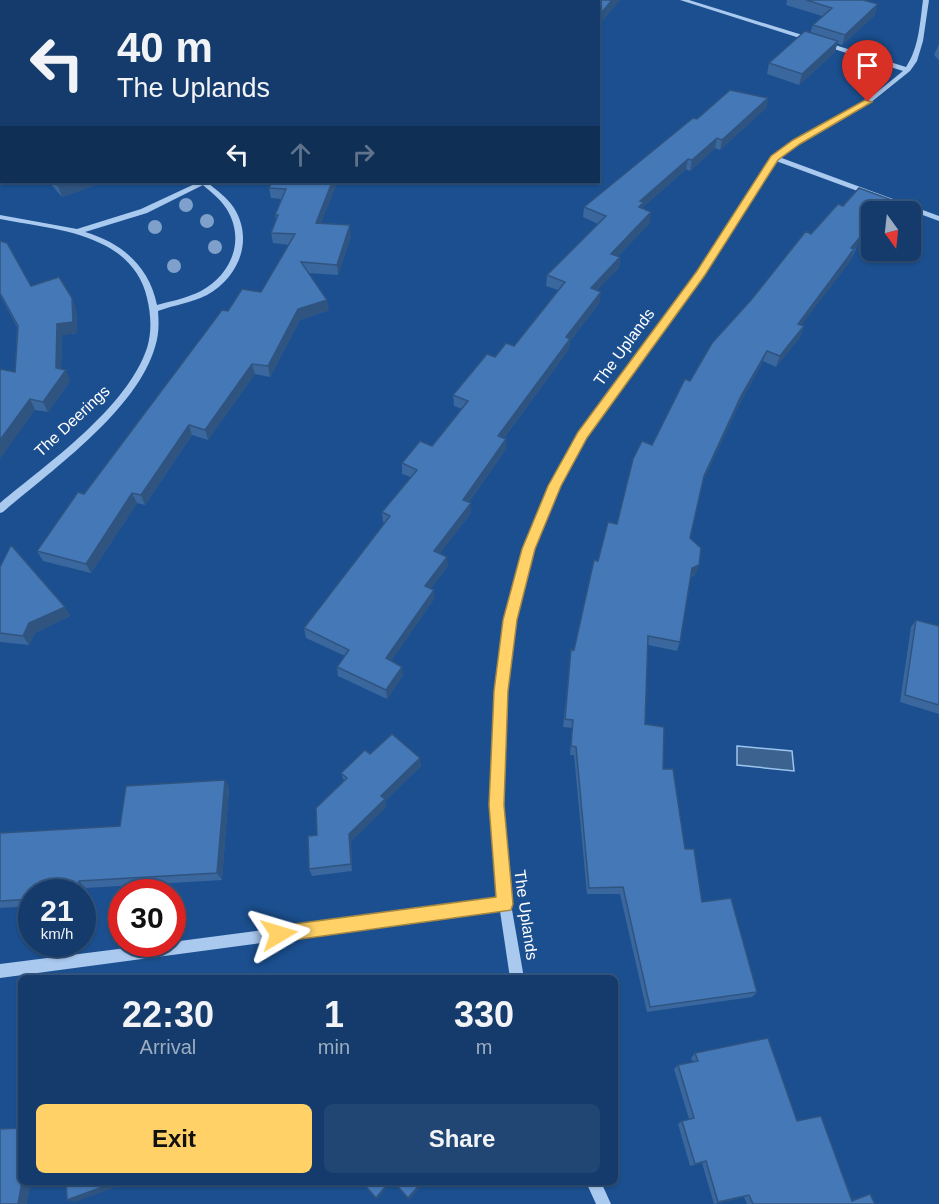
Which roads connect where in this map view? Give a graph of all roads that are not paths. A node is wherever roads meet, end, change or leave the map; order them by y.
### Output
1 (683, 0) edge
2 (926, 0) edge
3 (908, 70) junction
4 (774, 158) junction
5 (202, 183) edge
6 (205, 183) edge
7 (0, 217) edge
8 (939, 219) edge
9 (76, 232) junction
10 (154, 309) junction
11 (0, 508) edge
12 (505, 904) junction
13 (0, 971) edge
14 (517, 975) edge
15 (594, 1185) edge
16 (604, 1204) edge

1 - 3 street
2 - 3 street, The Uplands
3 - 4 street, The Uplands
4 - 8 street
4 - 12 street, The Uplands
5 - 9 street, The Deerings
6 - 10 street, The Deerings
7 - 9 street, The Deerings
9 - 10 street, The Deerings
10 - 11 street, The Deerings
12 - 13 street
12 - 14 street, The Uplands
15 - 16 street

